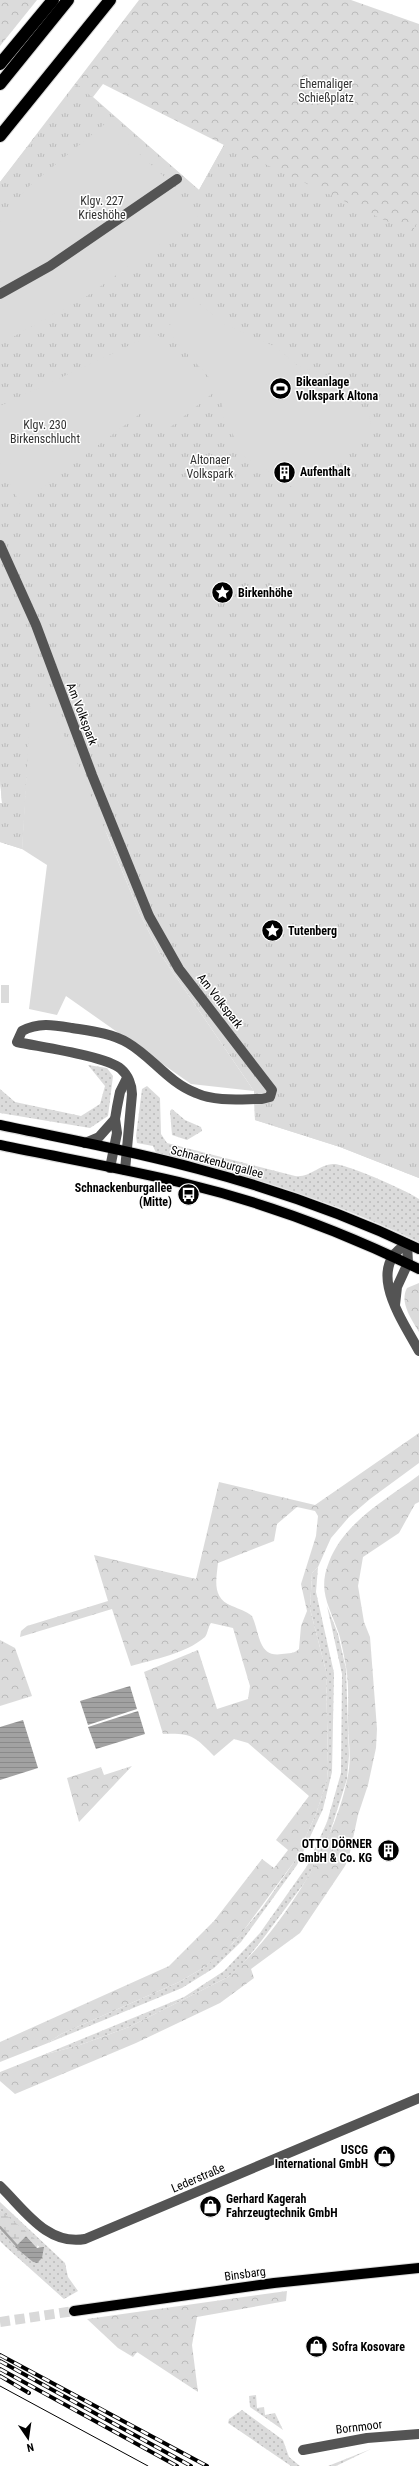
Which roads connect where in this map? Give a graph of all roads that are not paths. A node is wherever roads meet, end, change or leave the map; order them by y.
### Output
1 (53, 0) edge
2 (68, 0) edge
3 (110, 0) edge
4 (0, 64) edge
5 (0, 84) edge
6 (0, 136) edge
7 (177, 180) dead end
8 (0, 294) edge
9 (0, 545) edge
10 (127, 1078) junction
11 (115, 1119) junction
12 (0, 1125) edge
13 (85, 1143) junction
14 (0, 1145) edge
15 (114, 1150) junction
16 (127, 1152) junction
17 (110, 1168) junction
18 (125, 1170) junction
19 (407, 1244) junction
20 (419, 1249) edge
21 (392, 1256) junction
22 (408, 1263) junction
23 (419, 1269) edge
24 (395, 1305) junction
25 (419, 1351) edge
26 (419, 2098) edge
27 (0, 2186) edge
28 (419, 2268) edge
29 (74, 2311) tunnel mouth
30 (419, 2434) edge
31 (302, 2450) dead end

1 - 4 highway
2 - 5 highway
3 - 6 highway
7 - 8 street
9 - 10 street, Am Volkspark
10 - 11 street
10 - 16 street
11 - 13 street
11 - 15 street
12 - 13 main road, Schnackenburgallee
13 - 15 main road, Schnackenburgallee
14 - 17 main road
15 - 16 main road, Schnackenburgallee
15 - 17 street
16 - 18 street
16 - 19 main road, Schnackenburgallee
17 - 18 main road
18 - 21 main road
19 - 20 main road, Schnackenburgallee
19 - 21 street
19 - 22 street
21 - 22 main road
21 - 24 street
22 - 23 main road
22 - 24 street
24 - 25 street
26 - 27 street, Lederstraße
28 - 29 main road, Binsbarg
30 - 31 street, Bornmoor

